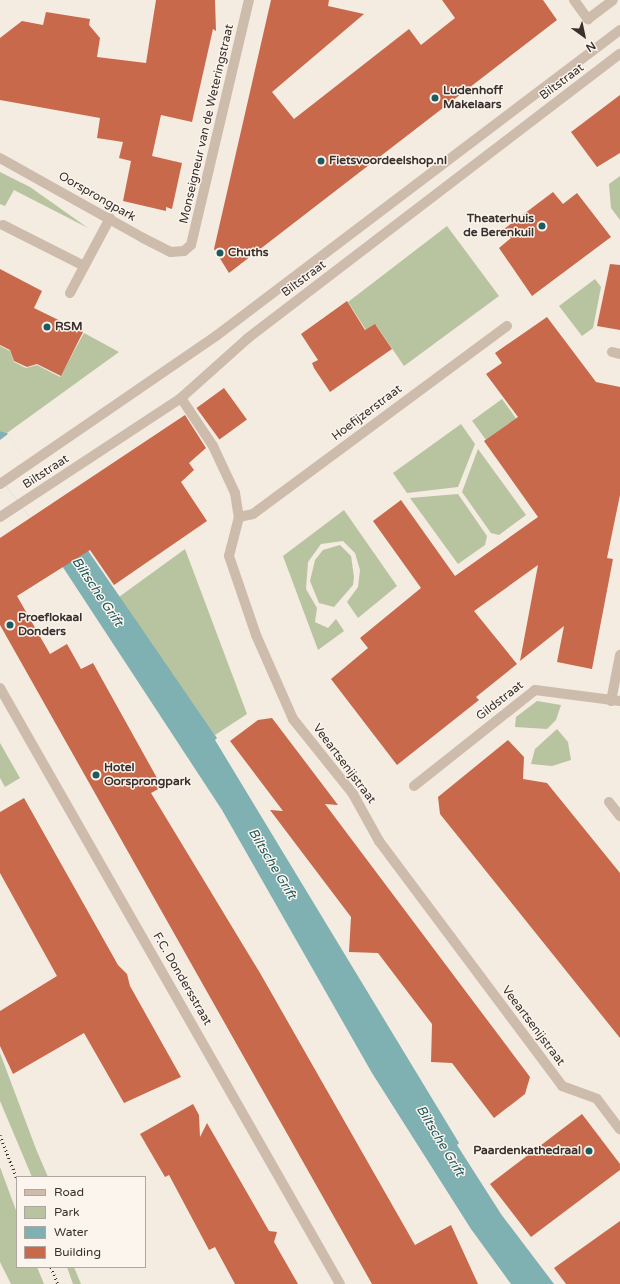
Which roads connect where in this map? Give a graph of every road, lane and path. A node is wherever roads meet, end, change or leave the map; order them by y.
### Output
1 (249, 0) edge
2 (574, 0) edge
3 (613, 0) edge
4 (620, 30) edge
5 (620, 54) edge
6 (0, 158) edge
7 (110, 218) junction
8 (3, 225) dead end
9 (184, 251) joint
10 (84, 266) junction
11 (70, 293) dead end
12 (508, 326) dead end
13 (181, 398) junction
14 (1, 483) edge
15 (239, 516) junction
16 (0, 517) edge
17 (620, 655) edge
18 (0, 688) edge
19 (616, 701) edge
20 (414, 786) dead end
21 (609, 802) dead end
22 (620, 816) edge
23 (620, 1129) edge
24 (340, 1284) edge

1 - 9 street, Monseigneur van de Weteringstraat
2 - 3 street
4 - 14 street, Biltstraat
5 - 13 street, Biltstraat
6 - 7 street, Oorsprongpark
7 - 9 street, Oorsprongpark
7 - 10 street
8 - 10 street
10 - 11 street
12 - 15 street, Hoefijzerstraat
13 - 15 street, Veeartsenijstraat
13 - 16 street, Biltstraat
15 - 23 street, Veeartsenijstraat
17 - 19 street
18 - 24 street, F.C. Dondersstraat
19 - 20 street, Gildstraat
21 - 22 street

